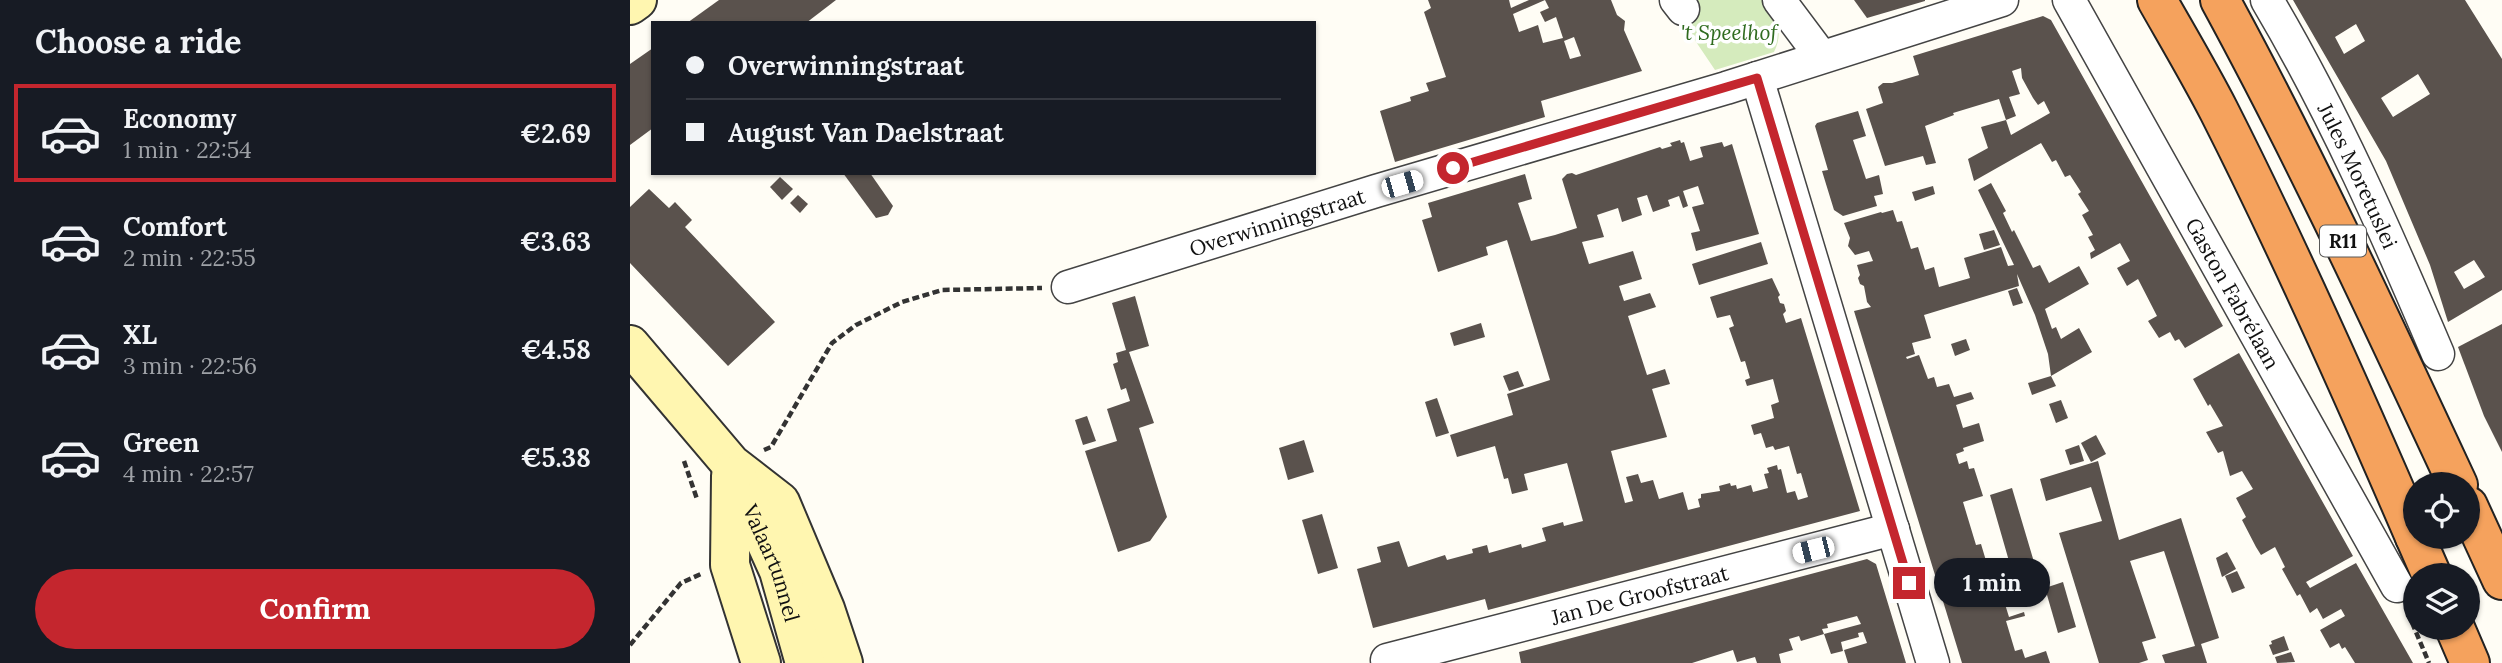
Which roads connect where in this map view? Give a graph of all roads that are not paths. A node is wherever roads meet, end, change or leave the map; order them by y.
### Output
1 (637, 0) edge
2 (1779, 0) edge
3 (2002, 0) edge
4 (2069, 0) edge
5 (2157, 0) edge
6 (2220, 0) edge
7 (2267, 0) edge
8 (630, 5) edge
9 (1821, 56) junction
10 (1757, 78) junction
11 (1068, 287) road end
12 (630, 345) edge
13 (2438, 354) dead end
14 (731, 464) junction
15 (2452, 472) edge
16 (2403, 509) edge
17 (1893, 529) junction
18 (2480, 532) edge
19 (2403, 563) edge
20 (2502, 580) edge
21 (2460, 640) edge
22 (1387, 660) dead end
23 (761, 663) edge
24 (805, 663) edge
25 (842, 663) edge
26 (1933, 663) edge
27 (2470, 663) edge

1 - 8 street
2 - 9 street
3 - 9 street, Overwinningstraat
4 - 19 street, Gaston Fabrélaan
5 - 16 highway, R11
6 - 15 highway, R11
7 - 13 street, Jules Moretuslei
9 - 10 street, Overwinningstraat
10 - 11 street, Overwinningstraat
10 - 17 street
12 - 14 street
14 - 23 street
14 - 24 street, Valaartunnel
14 - 25 street
17 - 22 street, Jan De Groofstraat
17 - 26 street
18 - 20 highway
21 - 27 highway

